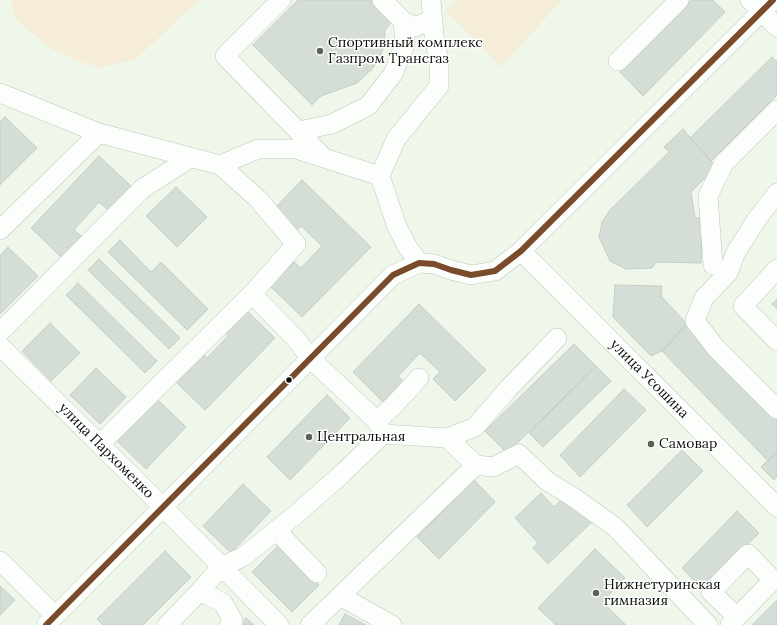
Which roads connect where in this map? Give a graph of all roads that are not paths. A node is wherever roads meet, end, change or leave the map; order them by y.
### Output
1 (281, 0) edge
2 (382, 0) edge
3 (431, 0) edge
4 (678, 0) edge
5 (761, 4) edge
6 (433, 19) junction
7 (403, 20) junction
8 (777, 27) edge
9 (618, 61) dead end
10 (3, 98) edge
11 (777, 110) edge
12 (299, 131) junction
13 (99, 133) junction
14 (190, 158) junction
15 (324, 158) junction
16 (220, 166) junction
17 (380, 176) junction
18 (777, 194) edge
19 (0, 230) edge
20 (521, 251) junction
21 (419, 263) junction
22 (713, 265) dead end
23 (777, 269) edge
24 (252, 294) junction
25 (0, 332) edge
26 (557, 338) dead end
27 (777, 341) edge
28 (0, 346) edge
29 (311, 359) junction
30 (419, 378) dead end
31 (777, 409) edge
32 (380, 427) junction
33 (447, 438) junction
34 (100, 444) junction
35 (476, 465) junction
36 (164, 507) junction
37 (777, 507) edge
38 (276, 530) junction
39 (0, 561) edge
40 (222, 566) junction
41 (317, 573) dead end
42 (200, 591) junction
43 (340, 596) junction
44 (51, 621) edge
45 (167, 625) edge
46 (229, 625) edge
47 (279, 625) edge
48 (310, 625) edge
49 (392, 625) edge
50 (708, 625) edge

1 - 12 street
2 - 7 street
3 - 6 street
4 - 9 street
5 - 8 street
5 - 20 street
6 - 7 street
6 - 17 street
7 - 12 street
10 - 13 street
11 - 22 street
12 - 15 street
13 - 14 street
13 - 19 street
14 - 16 street
14 - 25 street
15 - 16 street
15 - 17 street
16 - 24 street
17 - 21 street
18 - 31 street
20 - 21 street
20 - 37 street, улица Усошина
21 - 29 street
23 - 27 street
24 - 29 street
24 - 34 street
26 - 33 street
28 - 34 street, улица Пархоменко
29 - 32 street
29 - 36 street
30 - 32 street
32 - 33 street
32 - 38 street
33 - 35 street
34 - 36 street, улица Пархоменко
35 - 43 street
35 - 50 street
36 - 40 street, улица Пархоменко
36 - 44 street
38 - 40 street
38 - 41 street
39 - 44 street
40 - 42 street
40 - 47 street, улица Пархоменко
42 - 45 street
42 - 46 street
43 - 48 street
43 - 49 street

